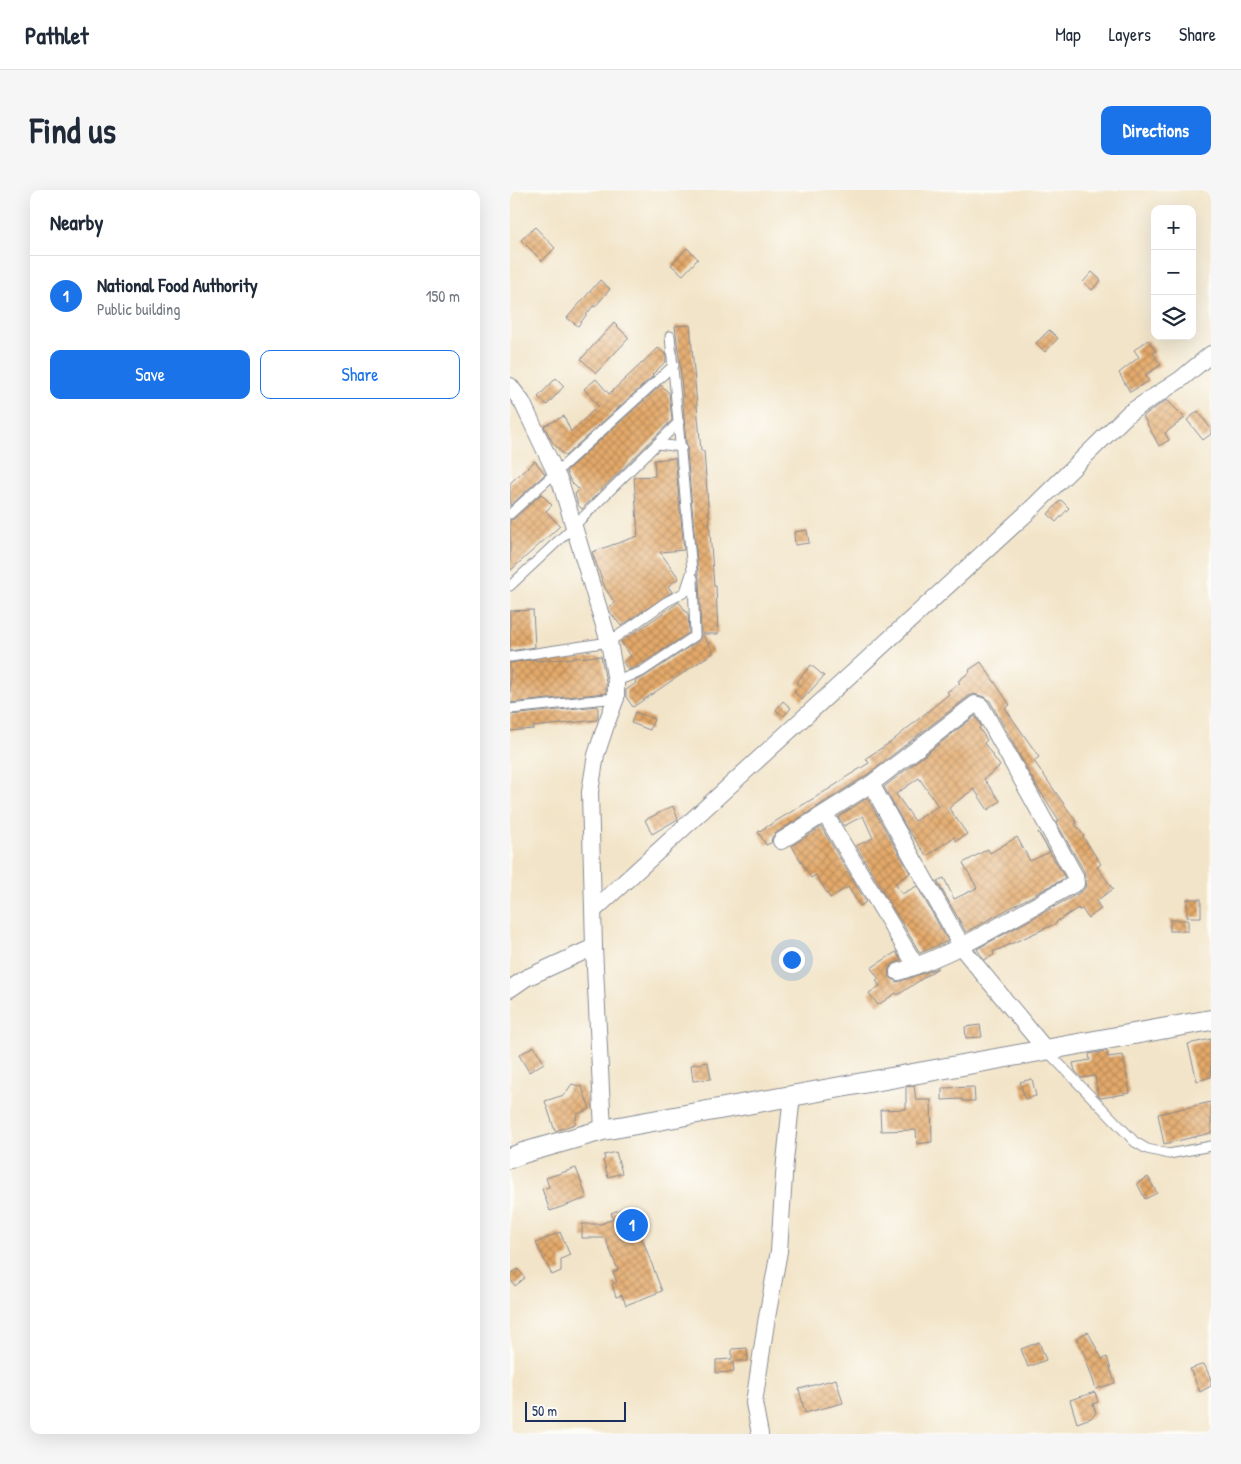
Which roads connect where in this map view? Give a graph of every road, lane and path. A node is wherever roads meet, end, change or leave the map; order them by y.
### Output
1 (670, 336) dead end
2 (1211, 354) edge
3 (674, 364) junction
4 (510, 386) edge
5 (680, 422) junction
6 (657, 444) junction
7 (682, 447) junction
8 (556, 472) junction
9 (510, 514) edge
10 (574, 526) junction
11 (692, 571) junction
12 (510, 586) edge
13 (608, 642) junction
14 (510, 657) edge
15 (616, 681) junction
16 (616, 698) junction
17 (510, 709) edge
18 (871, 784) junction
19 (825, 814) junction
20 (781, 841) dead end
21 (594, 910) junction
22 (962, 945) junction
23 (594, 947) junction
24 (916, 966) junction
25 (898, 972) dead end
26 (510, 989) edge
27 (1211, 1020) edge
28 (1046, 1050) junction
29 (792, 1095) junction
30 (602, 1130) junction
31 (1211, 1146) edge
32 (510, 1158) edge
33 (760, 1434) edge

1 - 3 lane
2 - 21 street
3 - 5 lane
3 - 8 lane
4 - 8 street
5 - 6 lane
5 - 7 lane
6 - 7 lane
6 - 10 lane
7 - 11 lane
8 - 9 lane
8 - 10 street
10 - 12 lane
10 - 13 street
11 - 13 lane
11 - 15 lane
13 - 14 lane
13 - 15 street
15 - 16 street
16 - 17 lane
16 - 21 street
18 - 19 street
18 - 22 street
18 - 22 street
19 - 20 street
19 - 24 street
21 - 23 street
22 - 24 street
22 - 28 street
23 - 26 street
23 - 30 street
24 - 25 street
27 - 28 street
28 - 29 street
28 - 31 lane
29 - 30 street
29 - 33 street
30 - 32 street

